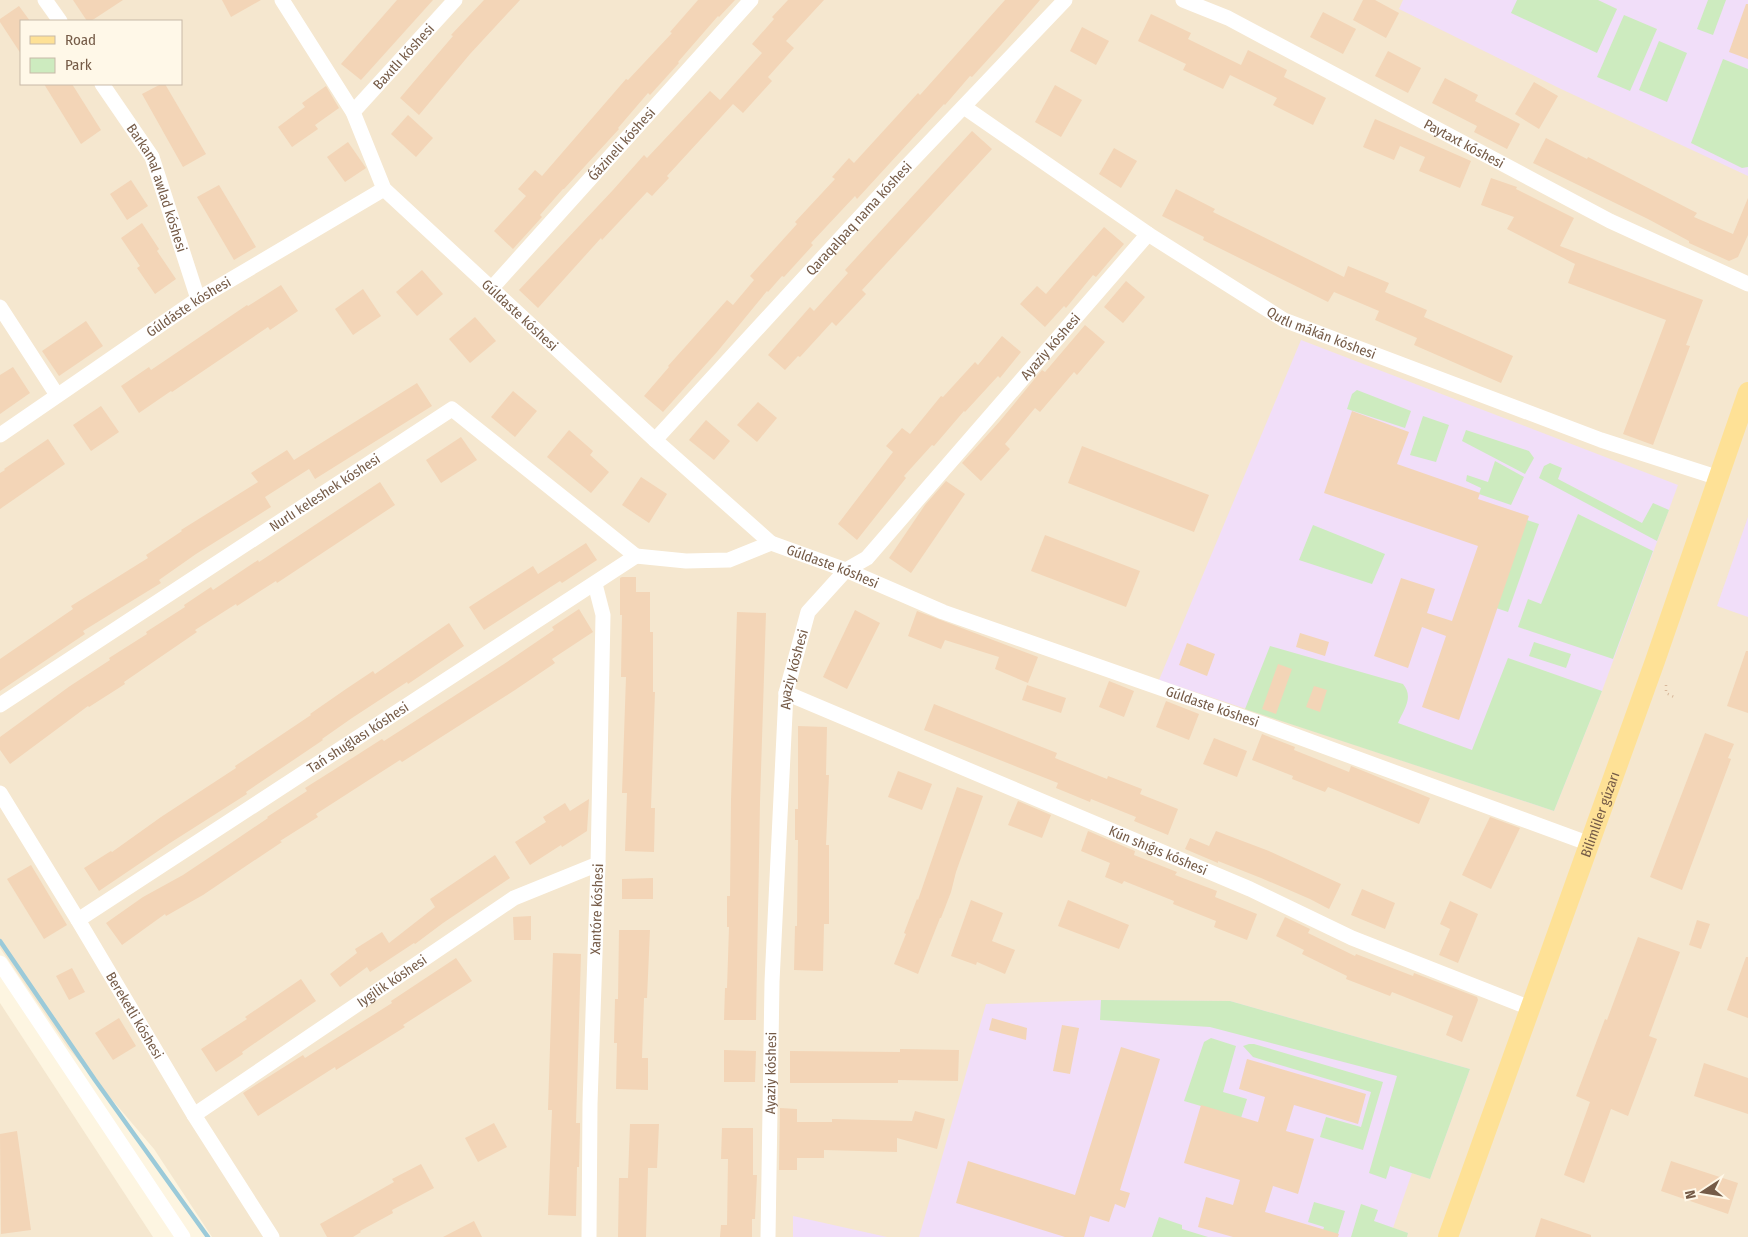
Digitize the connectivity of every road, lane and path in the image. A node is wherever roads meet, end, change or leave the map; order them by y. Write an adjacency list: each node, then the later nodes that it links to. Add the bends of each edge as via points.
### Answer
1 (45, 0): 7 (street)
2 (282, 0): 10 (street, Gúldaste kóshesi)
3 (455, 0): 10 (street, Baxıtlı kóshesi)
4 (751, 0): 14 (street, Ǵázineli kóshesi)
5 (1065, 0): 9 (street, Qaraqalpaq nama kóshesi)
6 (1183, 0): 13 (street, Paytaxt kóshesi, via 1228,18 1610,221)
7 (59, 20)
8 (103, 85): 15 (street, Barkamal awlad kóshesi, via 152,156)
9 (964, 107): 12 (street, Qutlı mákán kóshesi); 20 (street, Qaraqalpaq nama kóshesi)
10 (353, 112): 11 (street, Gúldaste kóshesi)
11 (384, 189): 14 (street, Gúldaste kóshesi); 15 (street, Gúldáste kóshesi)
12 (1148, 234): 21 (street, Qutlı mákán kóshesi, via 1284,320 1601,440); 24 (street, Ayaziy kóshesi, via 866,558)
13 (1748, 284)
14 (491, 289): 20 (street, Gúldaste kóshesi)
15 (198, 299): 18 (street, Gúldáste kóshesi)
16 (0, 307): 18 (street)
17 (1748, 392): 21 (main road, Bilimliler gúzarı)
18 (57, 395): 19 (street, Gúldáste kóshesi)
19 (0, 435)
20 (655, 440): 22 (street, Gúldaste kóshesi)
21 (1719, 478): 31 (main road, Bilimliler gúzarı)
22 (771, 543): 23 (street, via 729,560 686,561); 24 (street, Gúldaste kóshesi)
23 (636, 556): 25 (street, Tań shuǵlası kóshesi); 29 (street, Nurlı keleshek kóshesi, via 452,409)
24 (846, 570): 27 (street, Ayaziy kóshesi, via 808,612); 31 (street, Gúldaste kóshesi, via 943,612 1263,724)
25 (595, 584): 32 (street, Xantóre kóshesi, via 603,615); 33 (street, Tań shuǵlası kóshesi)
26 (1667, 682): 28 (path, via 1666,693)
27 (786, 693): 35 (street, Kún shıǵıs kóshesi, via 1241,885 1352,938); 40 (street, Ayaziy kóshesi, via 772,982)
28 (1676, 698)
29 (0, 705)
30 (0, 793): 33 (street, Bereketli kóshesi)
31 (1590, 844): 35 (main road, Bilimliler gúzarı)
32 (598, 864): 36 (street, Iygilik kóshesi, via 514,898); 39 (street, Xantóre kóshesi)
33 (78, 920): 36 (street, Bereketli kóshesi)
34 (0, 963): 37 (street)
35 (1530, 1008): 41 (main road, Bilimliler gúzarı)
36 (194, 1115): 38 (street, Bereketli kóshesi)
37 (183, 1237)
38 (272, 1237)
39 (589, 1237)
40 (768, 1237)
41 (1448, 1237)

